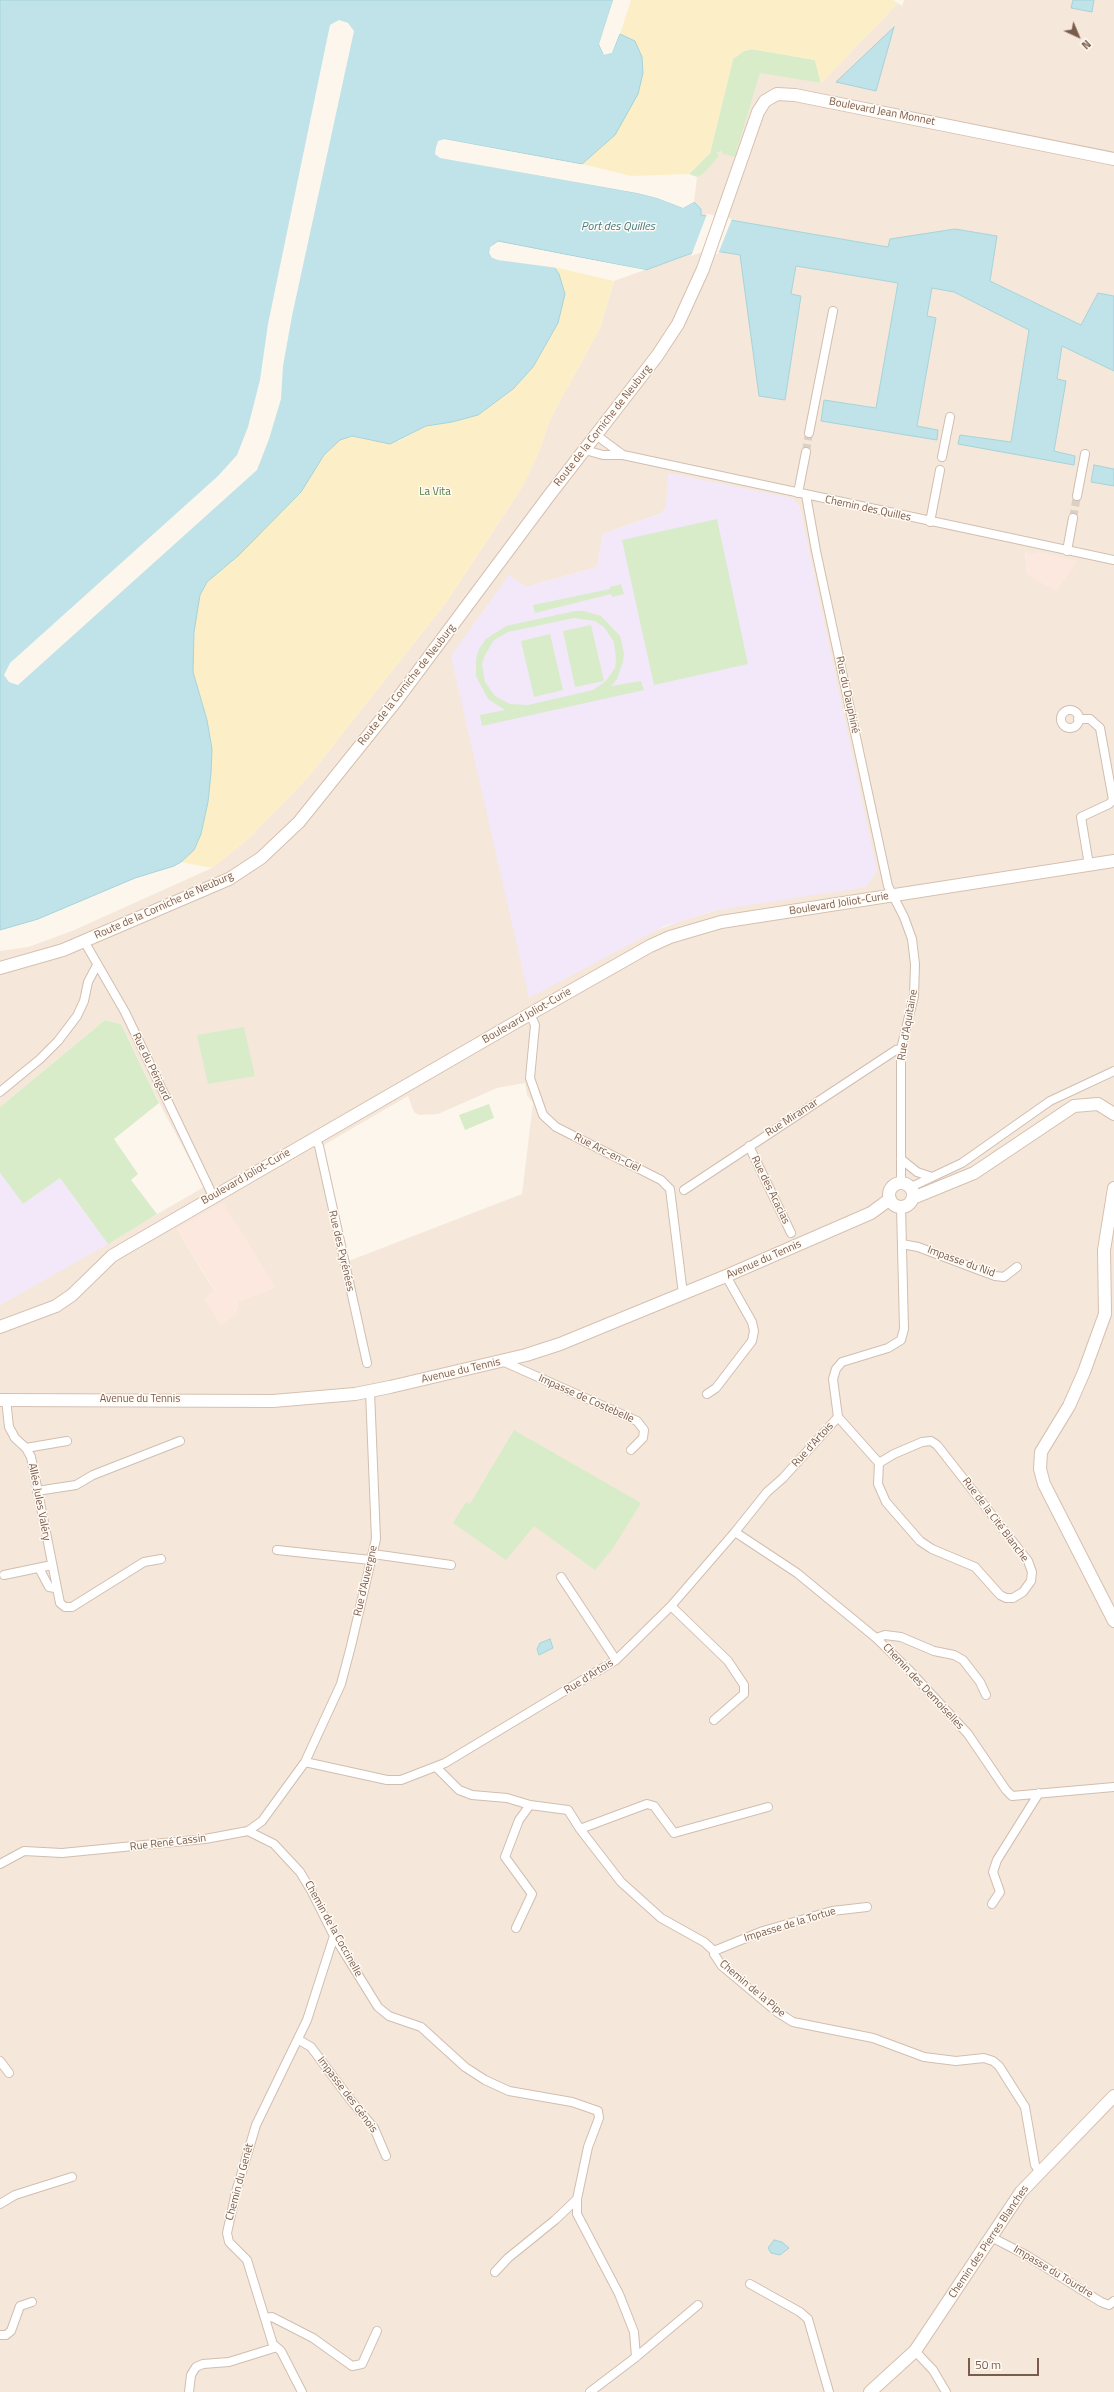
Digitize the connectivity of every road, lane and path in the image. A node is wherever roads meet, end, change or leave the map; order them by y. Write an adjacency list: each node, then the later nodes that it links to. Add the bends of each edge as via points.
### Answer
1 (1114, 159): 2 (street, Boulevard Jean Monnet, via 795,95 777,94 766,101 758,112)
2 (726, 210): 6 (street, Route de la Corniche de Neuburg, via 678,324 657,356)
3 (833, 311): 5 (street)
4 (950, 417): 11 (street)
5 (809, 433)
6 (596, 435): 7 (street, Route de la Corniche de Neuburg); 10 (street, Chemin des Quilles)
7 (585, 450): 10 (street, Chemin des Quilles, via 602,455); 24 (street, Route de la Corniche de Neuburg, via 396,701 326,790 279,843 229,879)
8 (806, 452): 13 (street)
9 (1085, 454): 15 (street)
10 (623, 455): 13 (street, Chemin des Quilles)
11 (942, 457)
12 (940, 470): 17 (street)
13 (798, 493): 14 (street, Chemin des Quilles)
14 (806, 495): 17 (street, Chemin des Quilles); 23 (street, Rue du Dauphiné)
15 (1077, 496)
16 (1074, 518): 18 (street)
17 (930, 522): 18 (street, Chemin des Quilles)
18 (1067, 551): 19 (street, Chemin des Quilles)
19 (1114, 560)
20 (1078, 719): 22 (street, via 1090,719 1100,728 1113,800 1081,817)
21 (1114, 861): 22 (street, Boulevard Joliot-Curie)
22 (1089, 865): 23 (street, Boulevard Joliot-Curie)
23 (892, 895): 27 (street, Boulevard Joliot-Curie, via 721,922 681,933 650,946); 28 (street, Rue d'Aquitaine, via 908,928 915,964 914,996)
24 (84, 941): 25 (street, Rue du Périgord); 26 (street, Route de la Corniche de Neuburg)
25 (97, 965): 30 (street, via 88,982 84,1001 77,1016 58,1041); 39 (street, Rue du Périgord, via 125,1012)
26 (0, 968)
27 (530, 1014): 32 (street, Boulevard Joliot-Curie); 46 (street, Rue Arc-en-Ciel, via 535,1025 530,1078 542,1115 556,1127 661,1180 670,1189)
28 (901, 1049): 33 (street, Rue Miramar); 34 (street, Rue d'Aquitaine)
29 (1114, 1071): 35 (street, via 1050,1101 962,1163)
30 (0, 1092)
31 (1114, 1114): 37 (street, via 1098,1104 1074,1106 974,1173)
32 (314, 1138): 39 (street, Boulevard Joliot-Curie); 49 (street, Rue des Pyrénées, via 318,1146)
33 (749, 1146): 38 (street, Rue Miramar); 42 (street, Rue des Acacias)
34 (900, 1159): 35 (street, via 917,1172); 37 (street, Rue d'Aquitaine)
35 (932, 1178): 37 (street)
36 (1114, 1188): 71 (street, via 1104,1250 1105,1314 1069,1406 1041,1452 1040,1469 1044,1484)
37 (908, 1189): 40 (street, via 894,1185 890,1190); 41 (street, via 908,1204)
38 (684, 1190)
39 (214, 1196): 47 (street, Boulevard Joliot-Curie, via 112,1256 80,1288 56,1306)
40 (890, 1200): 41 (street); 45 (street, Avenue du Tennis, via 871,1213)
41 (901, 1207): 43 (street)
42 (791, 1233)
43 (902, 1244): 44 (street, Impasse du Nid, via 918,1246 995,1276 1004,1277); 53 (street, via 904,1329 901,1340 888,1348 842,1362 836,1369 833,1379)
44 (1017, 1267)
45 (726, 1276): 46 (street, Avenue du Tennis); 51 (street, via 752,1322 754,1331 752,1340 716,1388)
46 (683, 1294): 48 (street, Avenue du Tennis, via 560,1344)
47 (0, 1327)
48 (502, 1361): 50 (street, Avenue du Tennis); 57 (street, Impasse de Costebelle, via 637,1421 644,1430 643,1438)
49 (367, 1363)
50 (370, 1391): 52 (street, Avenue du Tennis, via 272,1401); 62 (street, Rue d'Auvergne, via 376,1519)
51 (707, 1394)
52 (3, 1399): 56 (street, Allée Jules Valéry, via 15,1438)
53 (838, 1417): 58 (street); 60 (street, Rue d'Artois, via 767,1492)
54 (67, 1441): 56 (street)
55 (180, 1441): 59 (street, via 93,1475 76,1485)
56 (26, 1448): 59 (street, Allée Jules Valéry, via 31,1458)
57 (631, 1450)
58 (880, 1463): 58 (street, Rue de la Cité Blanche, via 878,1484 886,1502 920,1541 932,1550 975,1567 1000,1595 1006,1598 1013,1598 1023,1592 1032,1572 1028,1561 937,1445 922,1442)
59 (37, 1491): 64 (street, Allée Jules Valéry)
60 (735, 1532): 70 (street, Rue d'Artois); 72 (street, Chemin des Demoiselles, via 797,1573)
61 (278, 1550): 62 (street)
62 (372, 1557): 65 (street); 76 (street, Rue d'Auvergne, via 341,1684)
63 (161, 1559): 69 (street, Allée Jules Valéry, via 144,1562 72,1607 65,1607 60,1603)
64 (52, 1565): 66 (street); 69 (street, Allée Jules Valéry)
65 (451, 1565)
66 (39, 1568): 67 (street); 69 (street, Allée Jules Valéry, via 49,1586)
67 (4, 1575)
68 (561, 1577): 73 (street)
69 (55, 1588)
70 (671, 1606): 73 (street, Rue d'Artois); 75 (street, via 728,1661 744,1685 744,1694)
71 (1114, 1621)
72 (876, 1638): 74 (street, via 885,1635 901,1637 934,1651 954,1655 963,1660 980,1682); 79 (street, Chemin des Demoiselles, via 908,1668 968,1734 1012,1796)
73 (616, 1660): 77 (street, Rue d'Artois)
74 (986, 1695)
75 (714, 1720)
76 (305, 1762): 77 (street, Rue d'Artois, via 387,1780 401,1780); 83 (street, Rue René Cassin, via 262,1821)
77 (436, 1767): 80 (street, Chemin de la Pipe, via 459,1790 472,1795 507,1798)
78 (1114, 1787): 79 (street, Chemin des Demoiselles)
79 (1039, 1793): 85 (street, via 997,1860 993,1872 1000,1892)
80 (530, 1805): 82 (street, Chemin de la Pipe, via 568,1810); 87 (street, via 519,1820 505,1857 532,1894)
81 (768, 1807): 82 (street, via 674,1833 654,1806 647,1804)
82 (580, 1829): 89 (street, Chemin de la Pipe, via 621,1882 661,1918 704,1942)
83 (248, 1831): 84 (street, Rue René Cassin, via 127,1848 62,1853 24,1851); 88 (street, Chemin de la Coccinelle, via 274,1844 300,1872)
84 (0, 1864)
85 (992, 1904)
86 (867, 1907): 89 (street, Impasse de la Tortue, via 832,1911 763,1931)
87 (516, 1928)
88 (334, 1936): 90 (street, Chemin du Genêt); 97 (street, Chemin de la Coccinelle, via 378,2007 389,2016 421,2027 476,2075 509,2091 572,2102 598,2111 600,2118 588,2147)
89 (714, 1951): 95 (street, Chemin de la Pipe, via 722,1966 777,2012 793,2022 873,2038 924,2057 956,2061 984,2058 992,2061 999,2066 1025,2106 1035,2165)
90 (299, 2040): 94 (street, Impasse des Génois, via 311,2047 374,2128); 105 (street, Chemin du Genêt, via 256,2125 236,2192 227,2234 229,2242 247,2260)
91 (0, 2062): 92 (street)
92 (9, 2073)
93 (1114, 2096): 95 (street, Chemin des Pierres Blanches)
94 (386, 2156)
95 (1040, 2172): 99 (street, Chemin des Pierres Blanches, via 1021,2192)
96 (72, 2177): 98 (street, via 15,2195)
97 (577, 2198): 100 (street, via 556,2220 508,2258); 110 (street, via 577,2214 618,2294 634,2332)
98 (0, 2204)
99 (991, 2237): 102 (street, Impasse du Tourdre, via 1026,2255 1101,2302 1109,2305); 109 (street, Chemin des Pierres Blanches)
100 (496, 2272)
101 (750, 2284): 114 (street, via 808,2319)
102 (1114, 2301)
103 (32, 2302): 107 (street, via 20,2306 11,2331 6,2335)
104 (698, 2305): 110 (street)
105 (266, 2318): 106 (street, via 272,2317 313,2338 352,2366 362,2364); 108 (street, Chemin du Genêt)
106 (377, 2331)
107 (0, 2335)
108 (274, 2345): 111 (street, via 272,2350 266,2352 229,2362 196,2367 191,2375); 112 (street, via 281,2351)
109 (915, 2351): 115 (street, Chemin des Pierres Blanches); 116 (street, via 933,2370)
110 (636, 2357): 113 (street)
111 (190, 2392)
112 (302, 2392)
113 (590, 2392)
114 (829, 2392)
115 (870, 2392)
116 (946, 2392)

